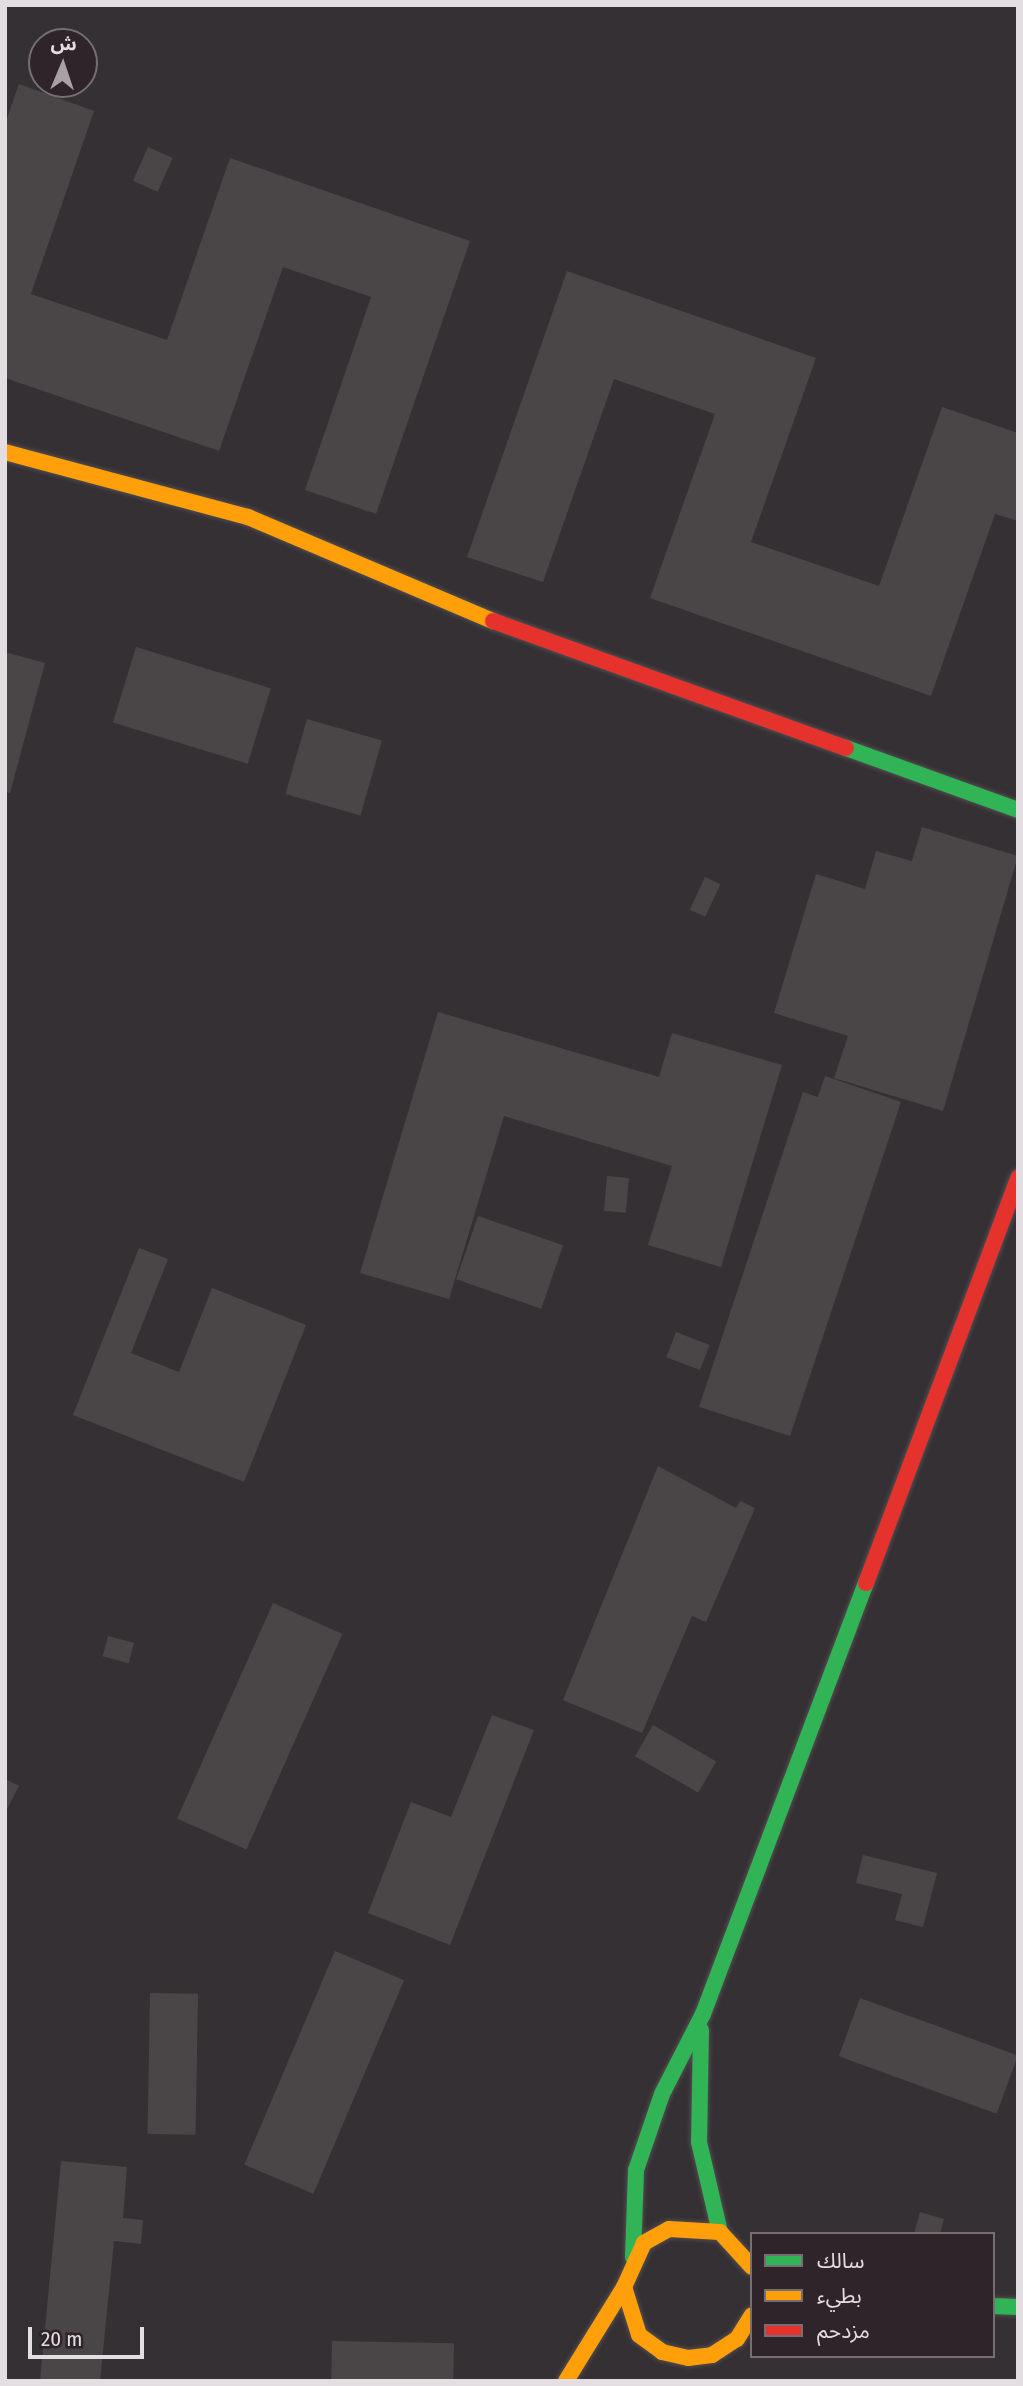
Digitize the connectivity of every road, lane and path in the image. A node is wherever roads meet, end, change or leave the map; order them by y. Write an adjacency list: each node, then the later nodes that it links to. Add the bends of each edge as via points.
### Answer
1 (5, 452): 2 (main road, via 248,517 496,622)
2 (1018, 810)
3 (1018, 1178): 4 (main road)
4 (703, 2014): 5 (main road, via 699,2142); 7 (main road, via 662,2094 636,2170)
5 (720, 2232): 6 (main road); 7 (main road, via 669,2229)
6 (747, 2251)
7 (633, 2257): 8 (main road)
8 (624, 2287): 12 (main road, via 639,2335 662,2352); 14 (main road)
9 (995, 2306): 10 (main road)
10 (1018, 2307)
11 (745, 2338): 12 (main road, via 712,2355)
12 (688, 2358): 13 (main road)
13 (683, 2374)
14 (566, 2381)

